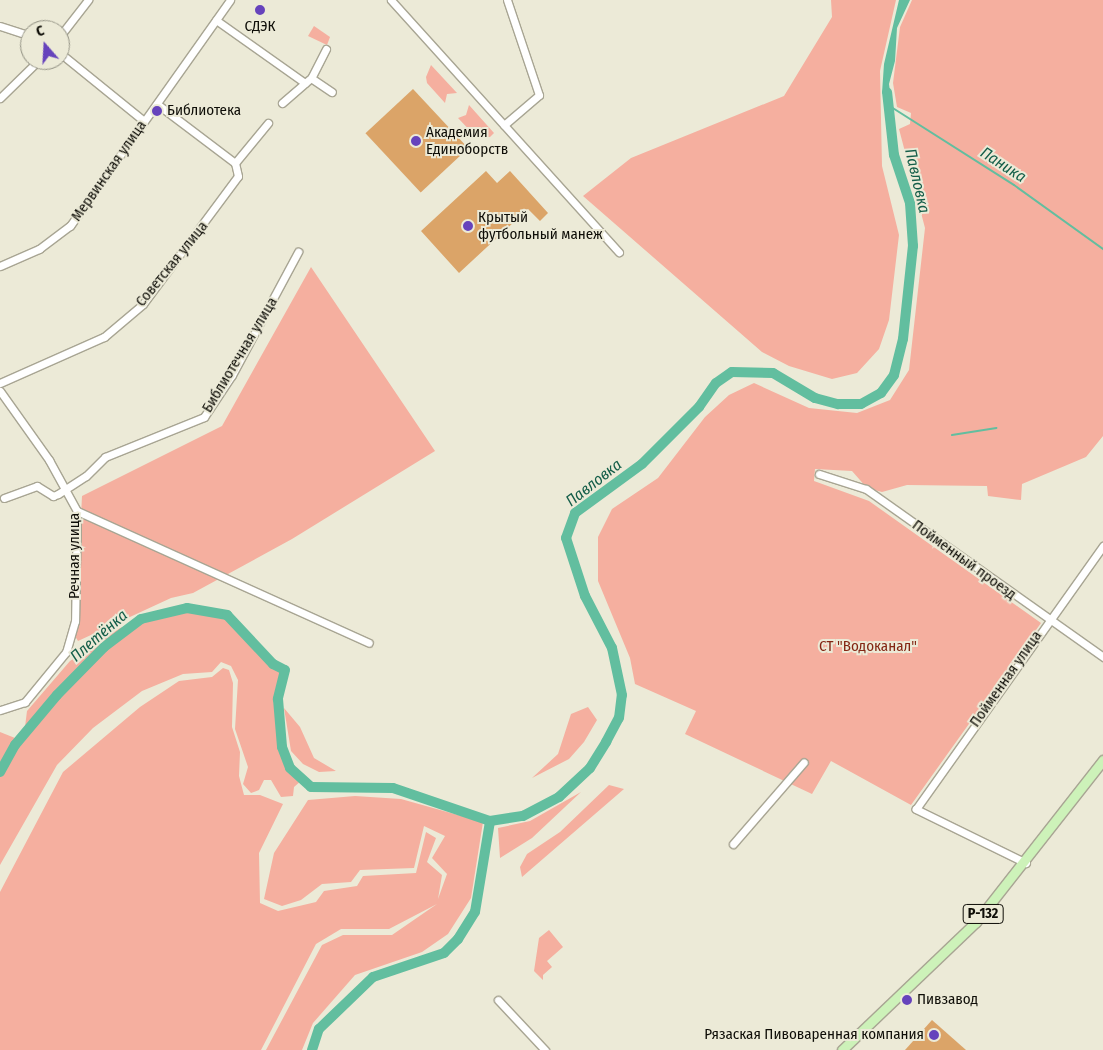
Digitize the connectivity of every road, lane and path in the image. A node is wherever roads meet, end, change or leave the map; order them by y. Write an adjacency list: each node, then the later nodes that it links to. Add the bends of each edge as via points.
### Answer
1 (88, 0): 6 (street)
2 (230, 0): 5 (street, Мервинская улица)
3 (391, 0): 19 (street)
4 (507, 0): 19 (street, via 539,96)
5 (216, 20): 12 (street); 16 (street, Мервинская улица)
6 (70, 23)
7 (0, 26): 8 (street)
8 (20, 33)
9 (326, 49): 12 (street)
10 (70, 61): 17 (street)
11 (28, 70): 14 (street)
12 (308, 80): 13 (street); 15 (street)
13 (332, 92)
14 (0, 98)
15 (282, 103)
16 (157, 104): 17 (street, Мервинская улица); 20 (street)
17 (144, 122): 23 (street, Мервинская улица, via 70,226 39,249)
18 (268, 123): 20 (street, Советская улица)
19 (504, 126): 22 (street)
20 (236, 163): 24 (street, Советская улица, via 238,176 230,191 143,304 104,337)
21 (298, 252): 27 (street, Библиотечная улица, via 232,375 204,417 105,457)
22 (619, 252)
23 (0, 266)
24 (0, 383)
25 (0, 391): 27 (street, Речная улица)
26 (819, 474): 31 (street, Пойменный проезд, via 866,489)
27 (66, 490): 28 (street, via 53,496 37,486); 29 (street, Речная улица)
28 (4, 498)
29 (77, 511): 32 (street); 34 (street, Речная улица, via 75,621 66,652 25,702)
30 (1103, 546): 31 (street, Пойменная улица)
31 (1048, 621): 33 (street, Пойменный проезд); 38 (street, Пойменная улица, via 918,804 919,813)
32 (369, 644)
33 (1103, 657)
34 (0, 710)
35 (1103, 760): 38 (main road, Р-132)
36 (804, 762): 37 (street)
37 (733, 844)
38 (1026, 863): 41 (main road, Р-132, via 963,935)
39 (498, 1000): 40 (street)
40 (545, 1050)
41 (842, 1050)

